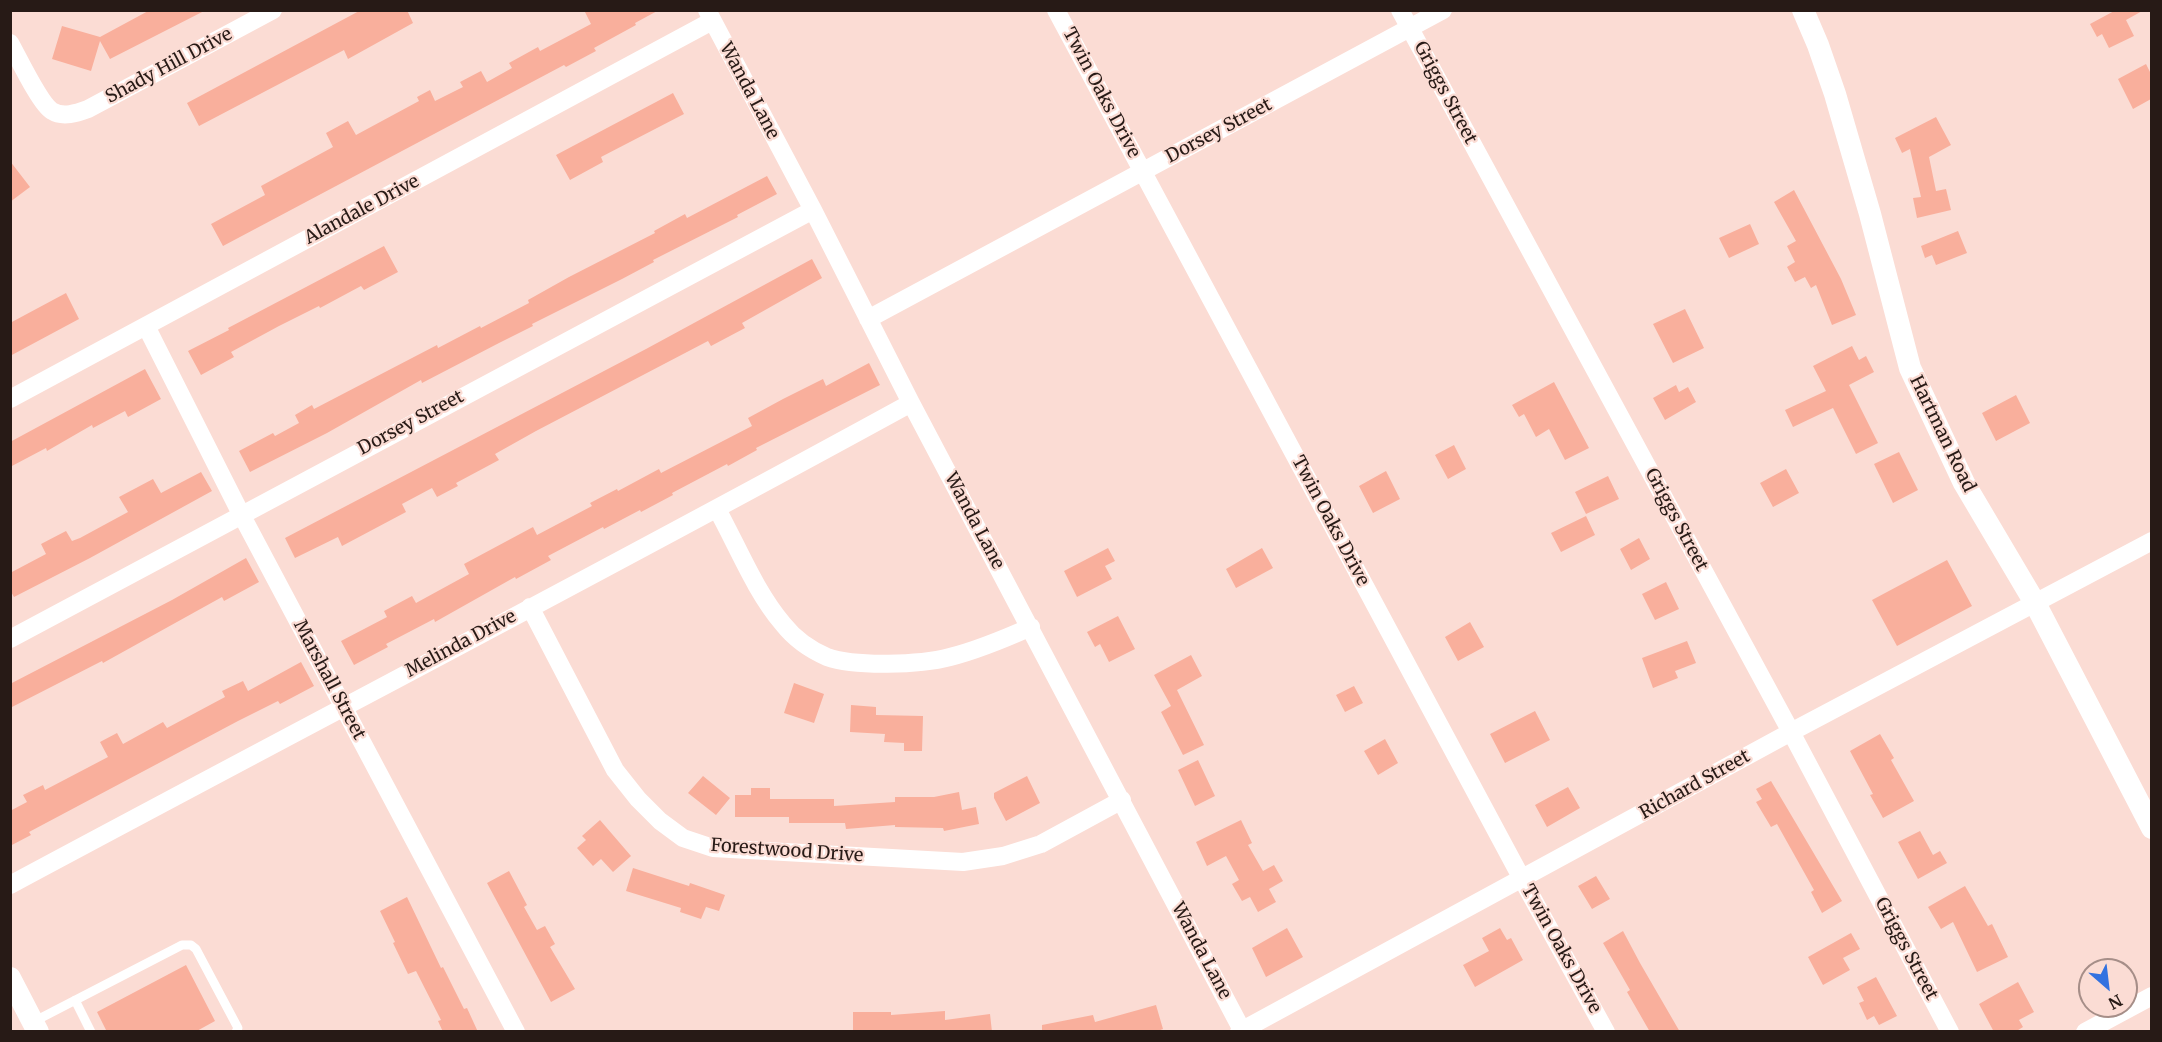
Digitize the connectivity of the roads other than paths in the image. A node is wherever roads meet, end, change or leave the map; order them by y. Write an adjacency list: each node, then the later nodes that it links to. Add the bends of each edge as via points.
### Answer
1 (273, 10): 8 (street, Shady Hill Drive, via 75,114 51,111)
2 (1056, 10): 9 (street, Twin Oaks Drive)
3 (1400, 10): 7 (street, Griggs Street)
4 (1443, 10): 7 (street, Dorsey Street)
5 (1803, 10): 18 (street, Hartman Road, via 1838,105 1910,368 1964,483)
6 (710, 16): 10 (street, Wanda Lane); 12 (street, Alandale Drive)
7 (1410, 29): 9 (street, Dorsey Street); 23 (street, Griggs Street)
8 (10, 43)
9 (1143, 171): 11 (street, Dorsey Street); 26 (street, Twin Oaks Drive)
10 (813, 210): 11 (street, Wanda Lane); 16 (street, Dorsey Street)
11 (868, 319): 14 (street, Wanda Lane)
12 (146, 326): 13 (street, Alandale Drive); 16 (street, Marshall Street)
13 (10, 399)
14 (911, 403): 15 (street, Melinda Drive); 20 (street, Wanda Lane)
15 (717, 509): 19 (street, Melinda Drive); 20 (street, via 763,596 783,625 827,657 854,662 909,663 947,658)
16 (241, 514): 21 (street, Dorsey Street); 22 (street, Marshall Street)
17 (2151, 541): 18 (street, Richard Street)
18 (2035, 603): 23 (street, Richard Street); 25 (street, Hartman Road)
19 (530, 607): 22 (street, Melinda Drive); 24 (street, Forestwood Drive, via 615,770 660,821 683,838 703,845 963,862 1003,856 1041,844)
20 (1031, 627): 24 (street, Wanda Lane)
21 (10, 639)
22 (343, 706): 27 (street, Melinda Drive); 35 (street, Marshall Street)
23 (1791, 732): 26 (street, Richard Street); 37 (street, Griggs Street)
24 (1122, 800): 32 (street, Wanda Lane)
25 (2151, 828)
26 (1522, 879): 32 (street, Richard Street); 36 (street, Twin Oaks Drive)
27 (10, 885)
28 (10, 978): 31 (street)
29 (2151, 996): 38 (street)
30 (75, 1000): 31 (lane); 33 (lane); 34 (lane, via 182,945 191,945 238,1028)
31 (35, 1027)
32 (1241, 1031)
33 (91, 1032)
34 (236, 1032)
35 (516, 1032)
36 (1606, 1032)
37 (1950, 1032)
38 (2085, 1032)

